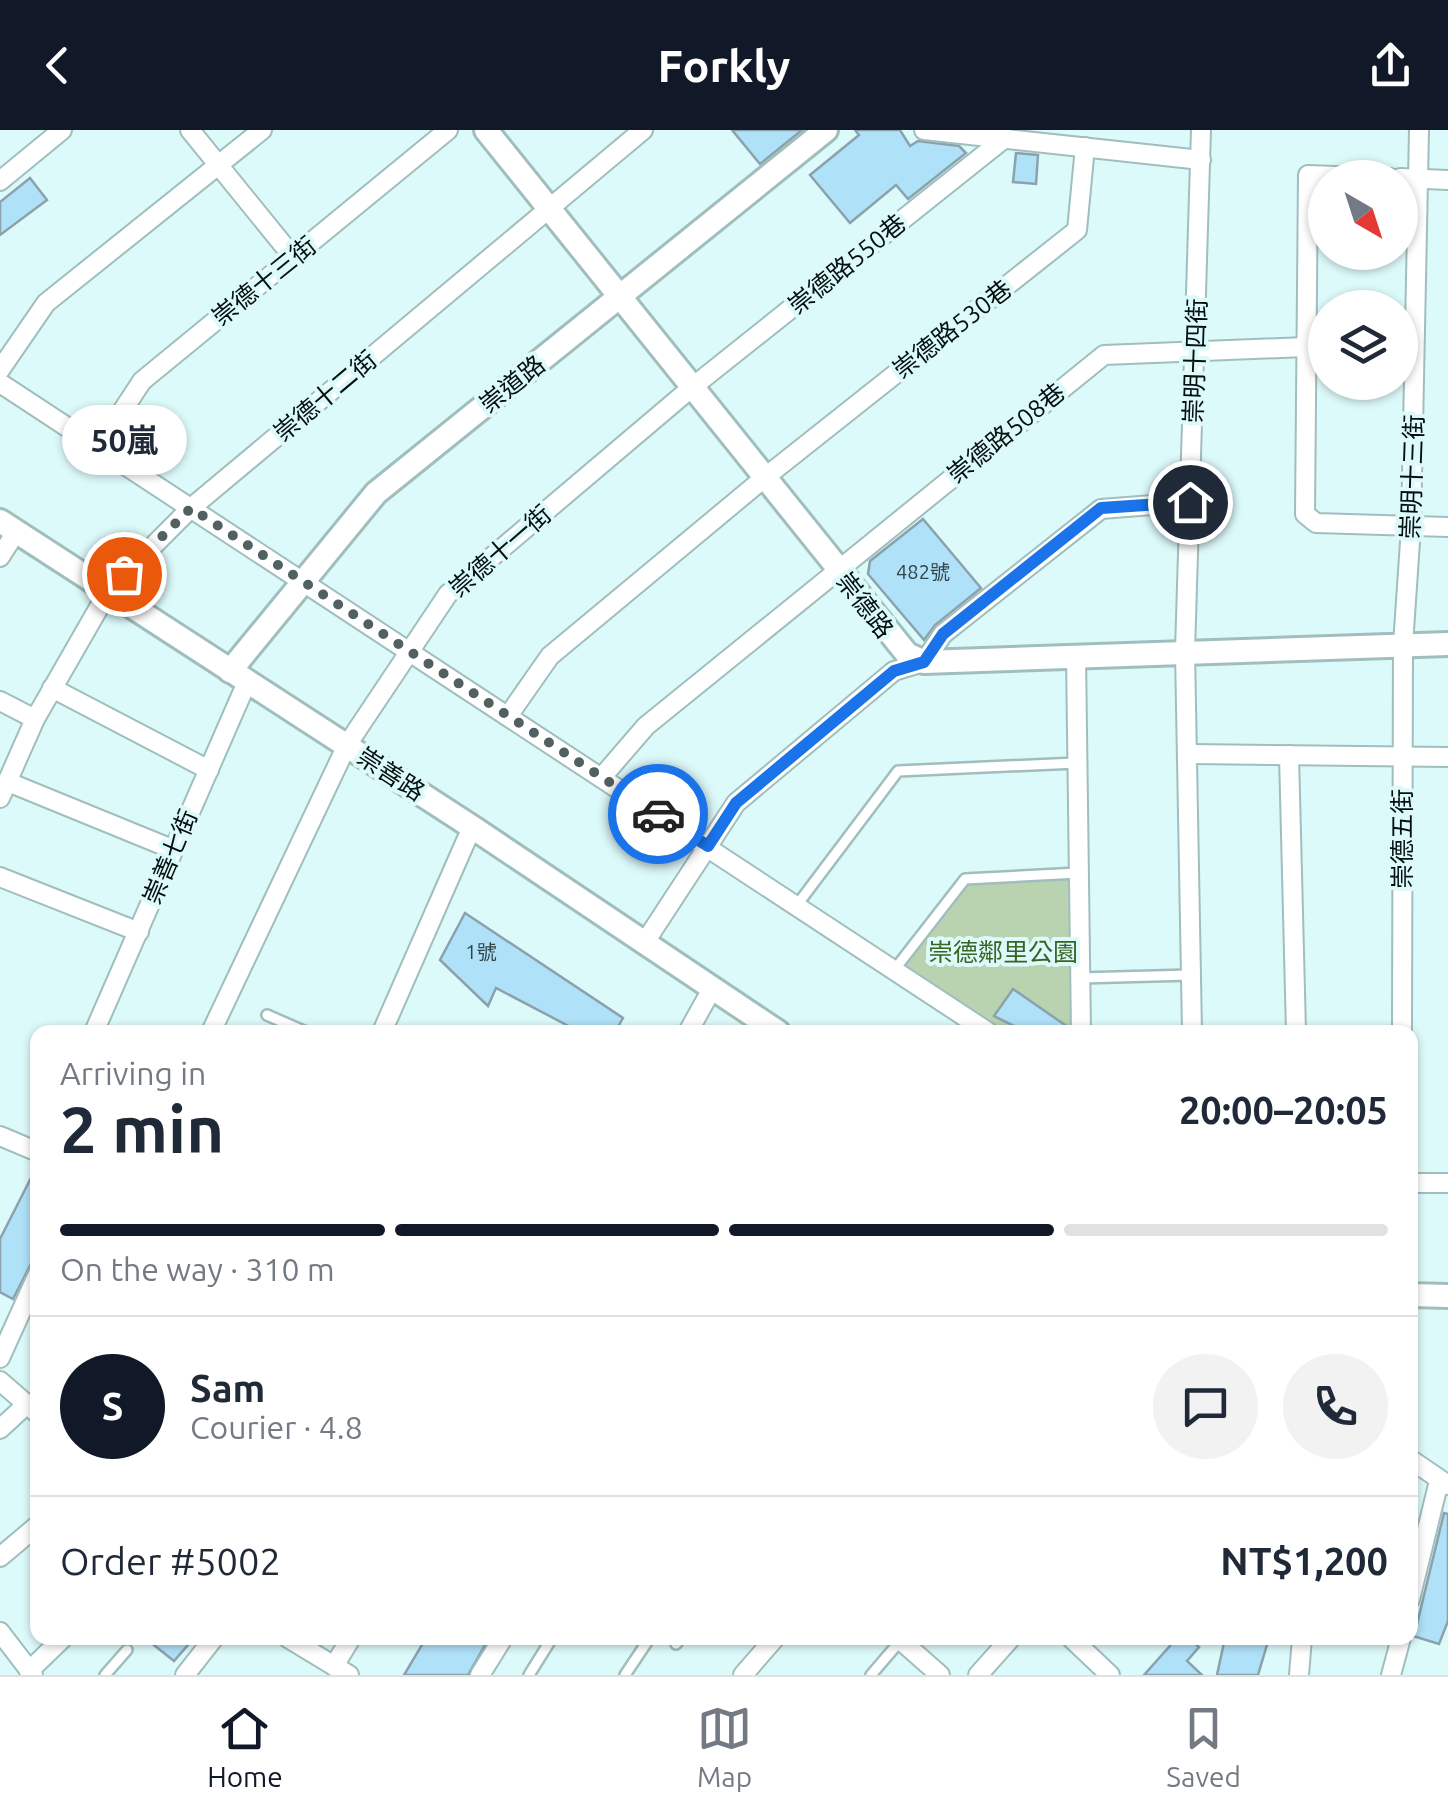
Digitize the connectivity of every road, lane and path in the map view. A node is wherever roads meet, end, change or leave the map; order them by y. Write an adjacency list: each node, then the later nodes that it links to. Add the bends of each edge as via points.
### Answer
1 (62, 130): 19 (street)
2 (190, 130): 15 (street)
3 (262, 130): 15 (street)
4 (448, 130): 21 (street, 崇德十三街)
5 (486, 130): 20 (street, 崇德路)
6 (644, 130): 20 (street, 崇德十二街)
7 (826, 130): 23 (street, 崇道路)
8 (924, 130): 11 (street)
9 (1200, 130): 13 (street, 崇明十四街)
10 (1419, 130): 14 (street, 崇明十三街)
11 (1005, 138): 12 (street); 28 (street, 崇德路550巷)
12 (1085, 147): 13 (street); 30 (street, 崇德路530巷, via 1077,230)
13 (1201, 160): 25 (street, 崇明十四街)
14 (1413, 160)
15 (218, 165): 21 (street); 26 (street, via 46,303)
16 (1308, 174): 24 (street)
17 (1418, 178): 18 (street)
18 (1448, 180)
19 (0, 181)
20 (548, 209): 23 (street, 崇德路); 32 (street, 崇德十二街)
21 (293, 257): 29 (street, 崇德十三街, via 142,381)
22 (1410, 270): 34 (street, 崇明十三街)
23 (618, 299): 28 (street, 崇德路); 38 (street, 崇道路, via 376,493)
24 (1306, 347): 25 (street, 崇德路508巷); 34 (street, via 1305,514 1316,523)
25 (1196, 354): 31 (street, 崇明十四街); 37 (street, 崇德路508巷, via 1104,354)
26 (0, 370)
27 (0, 383): 29 (street)
28 (690, 389): 30 (street, 崇德路); 43 (street, 崇德十一街, via 448,594)
29 (98, 448): 32 (street)
30 (762, 479): 37 (street, 崇德路); 49 (street, 崇德路530巷, via 550,656)
31 (1190, 502): 42 (street, 崇明十四街); 45 (street, via 1101,508 943,634)
32 (191, 508): 38 (street); 39 (street, 崇德十二街)
33 (8, 527): 36 (street); 39 (street, 崇善路)
34 (1411, 527): 35 (street); 41 (street, 崇明十三街)
35 (1448, 527)
36 (0, 557)
37 (835, 568): 45 (street, 崇德路, via 897,646); 58 (street, 崇德路508巷, via 646,726)
38 (301, 581): 43 (street); 46 (street, 崇道路)
39 (108, 590): 46 (street, 崇善路); 47 (street, 崇德十二街)
40 (1448, 644): 41 (street)
41 (1403, 645): 42 (street); 54 (street, 崇德五街)
42 (1186, 651): 44 (street); 52 (street, 崇明十四街)
43 (409, 652): 49 (street); 51 (street, 崇德十一街)
44 (1076, 656): 45 (street); 56 (street)
45 (924, 662): 61 (street, via 894,671 736,803)
46 (238, 677): 51 (street, 崇善路); 57 (street, 崇善七街)
47 (52, 688): 50 (street, 崇德十二街); 57 (street)
48 (0, 701): 50 (street)
49 (508, 716): 58 (street)
50 (36, 718): 59 (street, 崇德十二街)
51 (347, 745): 60 (street, 崇善路); 74 (street, 崇德十一街)
52 (1190, 754): 53 (street); 69 (street, 崇明十四街)
53 (1289, 755): 54 (street); 82 (street)
54 (1402, 757): 55 (street); 83 (street, 崇德五街)
55 (1448, 757)
56 (1076, 763): 63 (street); 65 (lane, via 898,771)
57 (209, 770): 62 (street, 崇善七街)
58 (602, 777): 61 (street)
59 (4, 790): 62 (street)
60 (472, 827): 67 (street, 崇善路); 76 (street)
61 (708, 846): 65 (street); 67 (street)
62 (172, 848): 66 (street, 崇善七街)
63 (1078, 873): 68 (lane, via 965,879); 70 (street)
64 (0, 877): 66 (street)
65 (797, 905): 68 (street)
66 (139, 932): 73 (street, 崇善七街)
67 (644, 942): 71 (street, 崇善路)
68 (894, 970): 79 (street)
69 (1190, 975): 70 (lane); 81 (street, 崇明十四街)
70 (1080, 978): 80 (street)
71 (713, 987): 77 (street); 78 (street, 崇善路)
72 (267, 1015): 75 (lane)
73 (97, 1025)
74 (214, 1025)
75 (290, 1025)
76 (385, 1025)
77 (692, 1025)
78 (768, 1025)
79 (977, 1025)
80 (1081, 1025)
81 (1192, 1025)
82 (1296, 1025)
83 (1402, 1025)
84 (0, 1136): 85 (street)
85 (30, 1149)
86 (1418, 1183): 87 (street)
87 (1448, 1183)
88 (30, 1292): 91 (street)
89 (1418, 1295): 90 (street)
90 (1448, 1296)
91 (0, 1358)
92 (0, 1382): 93 (street)
93 (30, 1408)
94 (30, 1411): 95 (street)
95 (0, 1430)
96 (1418, 1465): 97 (street)
97 (1444, 1483): 100 (street)
98 (30, 1532): 99 (street)
99 (0, 1557)
100 (1418, 1572)
101 (0, 1632): 118 (street)
102 (56, 1645): 118 (street)
103 (209, 1645): 120 (street)
104 (299, 1645): 117 (street)
105 (349, 1645): 117 (street)
106 (499, 1645): 121 (street)
107 (548, 1645): 122 (lane)
108 (646, 1645): 123 (lane)
109 (769, 1645): 124 (street)
110 (895, 1645): 125 (lane)
111 (907, 1645): 126 (street)
112 (1005, 1645): 127 (street)
113 (1078, 1645): 128 (street)
114 (1301, 1645): 129 (street)
115 (1398, 1645): 130 (street)
116 (127, 1650): 119 (lane)
117 (341, 1671)
118 (31, 1673)
119 (105, 1675)
120 (185, 1675)
121 (480, 1675)
122 (529, 1675)
123 (625, 1675)
124 (743, 1675)
125 (871, 1675)
126 (940, 1675)
127 (978, 1675)
128 (1110, 1675)
129 (1299, 1675)
130 (1391, 1675)

